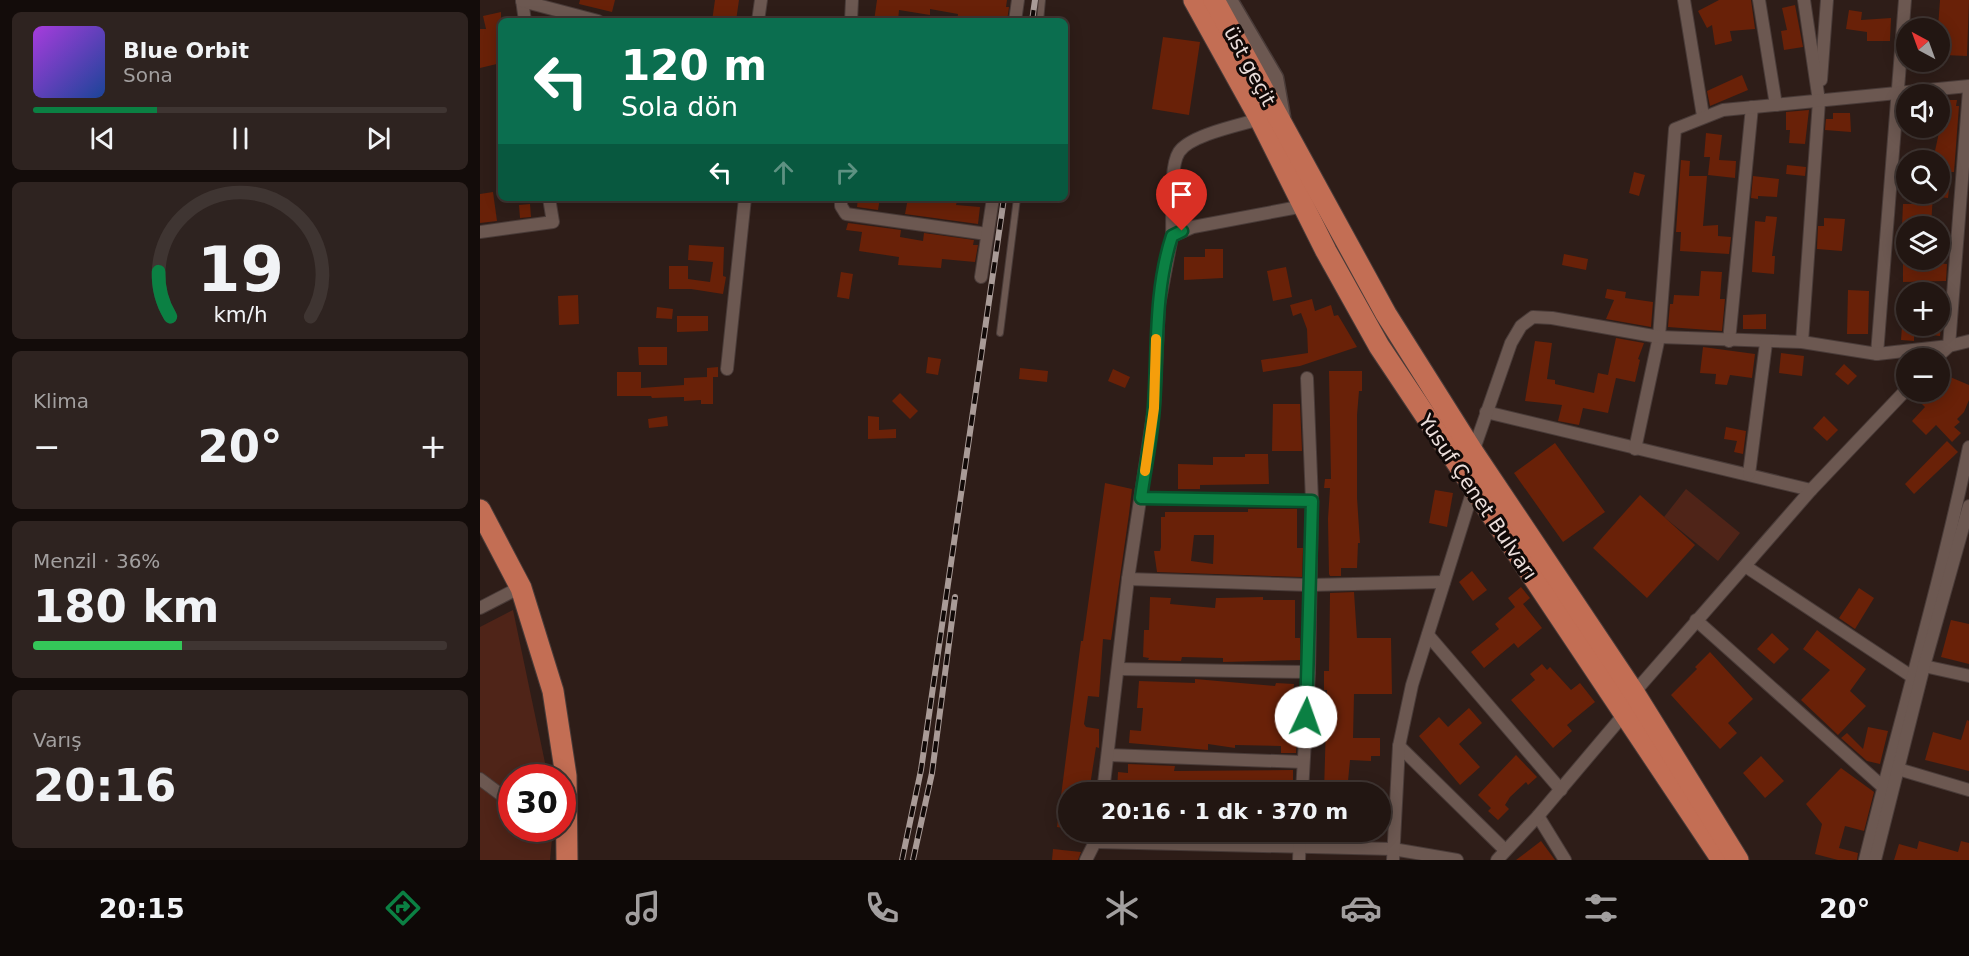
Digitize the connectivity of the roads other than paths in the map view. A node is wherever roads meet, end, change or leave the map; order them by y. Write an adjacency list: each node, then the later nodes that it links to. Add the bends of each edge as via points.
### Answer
1 (761, 0): 17 (street)
2 (852, 0): 18 (street)
3 (1018, 0): 19 (street)
4 (1042, 0): 20 (lane)
5 (1185, 0): 29 (street, via 1240,96)
6 (1194, 0): 29 (highway, Yusuf Çenet Bulvarı)
7 (1215, 0): 31 (highway, üst geçit)
8 (1229, 0): 31 (street, via 1275,78)
9 (1684, 0): 28 (street)
10 (1759, 0): 26 (street)
11 (1804, 0): 25 (street)
12 (1827, 0): 25 (street)
13 (1905, 0): 21 (street)
14 (522, 1): 15 (street); 16 (street)
15 (525, 18)
16 (587, 18)
17 (758, 18)
18 (851, 18)
19 (1016, 18)
20 (1040, 18)
21 (1899, 84)
22 (1969, 88): 23 (street); 48 (street)
23 (1950, 89)
24 (1896, 93): 25 (street)
25 (1819, 101): 26 (street); 47 (street)
26 (1776, 105): 27 (street)
27 (1752, 107): 28 (street); 44 (street)
28 (1703, 116): 43 (street, via 1675,129)
29 (1260, 118): 37 (highway, Yusuf Çenet Bulvarı); 40 (street, via 1189,142 1179,150 1174,170)
30 (1896, 118): 49 (street)
31 (1285, 132): 56 (highway, Yusuf Çenet Bulvarı, via 1386,314)
32 (550, 201): 38 (street, via 553,222)
33 (745, 201): 50 (street)
34 (841, 201): 39 (street, via 846,214)
35 (992, 201): 39 (street)
36 (1017, 201): 42 (lane)
37 (1304, 206): 40 (street, via 1193,227); 58 (highway, Yusuf Çenet Bulvarı, via 1379,346)
38 (480, 232)
39 (987, 234): 41 (street)
40 (1172, 236): 60 (street, via 1159,305 1154,408)
41 (981, 277)
42 (1000, 333)
43 (1659, 337): 44 (street); 53 (street, via 1533,317 1521,326 1510,343); 55 (street)
44 (1729, 341): 46 (street)
45 (1969, 341): 48 (street)
46 (1766, 342): 47 (street); 57 (street)
47 (1802, 342): 49 (street)
48 (1949, 346): 49 (street)
49 (1877, 354)
50 (727, 369)
51 (1307, 378): 61 (street)
52 (1896, 401): 59 (street)
53 (1486, 412): 55 (street); 56 (street)
54 (1969, 447): 77 (street)
55 (1635, 449): 57 (street)
56 (1473, 452): 79 (highway, Yusuf Çenet Bulvarı)
57 (1749, 474): 59 (street)
58 (1473, 490): 68 (street); 80 (highway, Yusuf Çenet Bulvarı)
59 (1811, 490): 66 (street)
60 (1141, 498): 61 (street); 67 (street)
61 (1312, 501): 69 (street)
62 (1969, 506): 65 (street)
63 (480, 510): 101 (highway, via 521,588 553,691 566,776)
64 (480, 520): 70 (highway)
65 (1967, 529): 74 (street)
66 (1745, 566): 72 (street); 77 (street)
67 (1128, 579): 69 (street); 75 (street)
68 (1444, 582): 69 (street); 73 (street)
69 (1309, 585): 76 (street)
70 (517, 589): 71 (street); 84 (highway, via 549,700)
71 (480, 608)
72 (1696, 620): 79 (street); 89 (street)
73 (1428, 635): 81 (street); 90 (street)
74 (1924, 666): 78 (street); 85 (street)
75 (1119, 669): 76 (street); 82 (street)
76 (1309, 672): 83 (street)
77 (1911, 676): 89 (street)
78 (1969, 676)
79 (1633, 690): 80 (street); 106 (highway, Yusuf Çenet Bulvarı)
80 (1624, 716): 90 (street); 105 (highway, Yusuf Çenet Bulvarı)
81 (1399, 746): 98 (street); 99 (street)
82 (1108, 754): 83 (street); 87 (street)
83 (1303, 762): 88 (street)
84 (560, 764)
85 (1898, 770): 91 (street); 108 (street)
86 (480, 779): 92 (street)
87 (1104, 782)
88 (1302, 782)
89 (1882, 787): 107 (street)
90 (1561, 790): 93 (street)
91 (1969, 790)
92 (498, 792)
93 (1538, 816): 99 (street); 104 (street)
94 (562, 842): 100 (highway)
95 (1094, 842): 102 (street)
96 (1156, 842): 97 (street)
97 (1299, 854): 98 (street)
98 (1393, 854): 103 (street)
99 (1501, 855)
100 (562, 860)
101 (567, 860)
102 (1086, 860)
103 (1456, 860)
104 (1564, 860)
105 (1722, 860)
106 (1738, 860)
107 (1865, 860)
108 (1875, 860)

